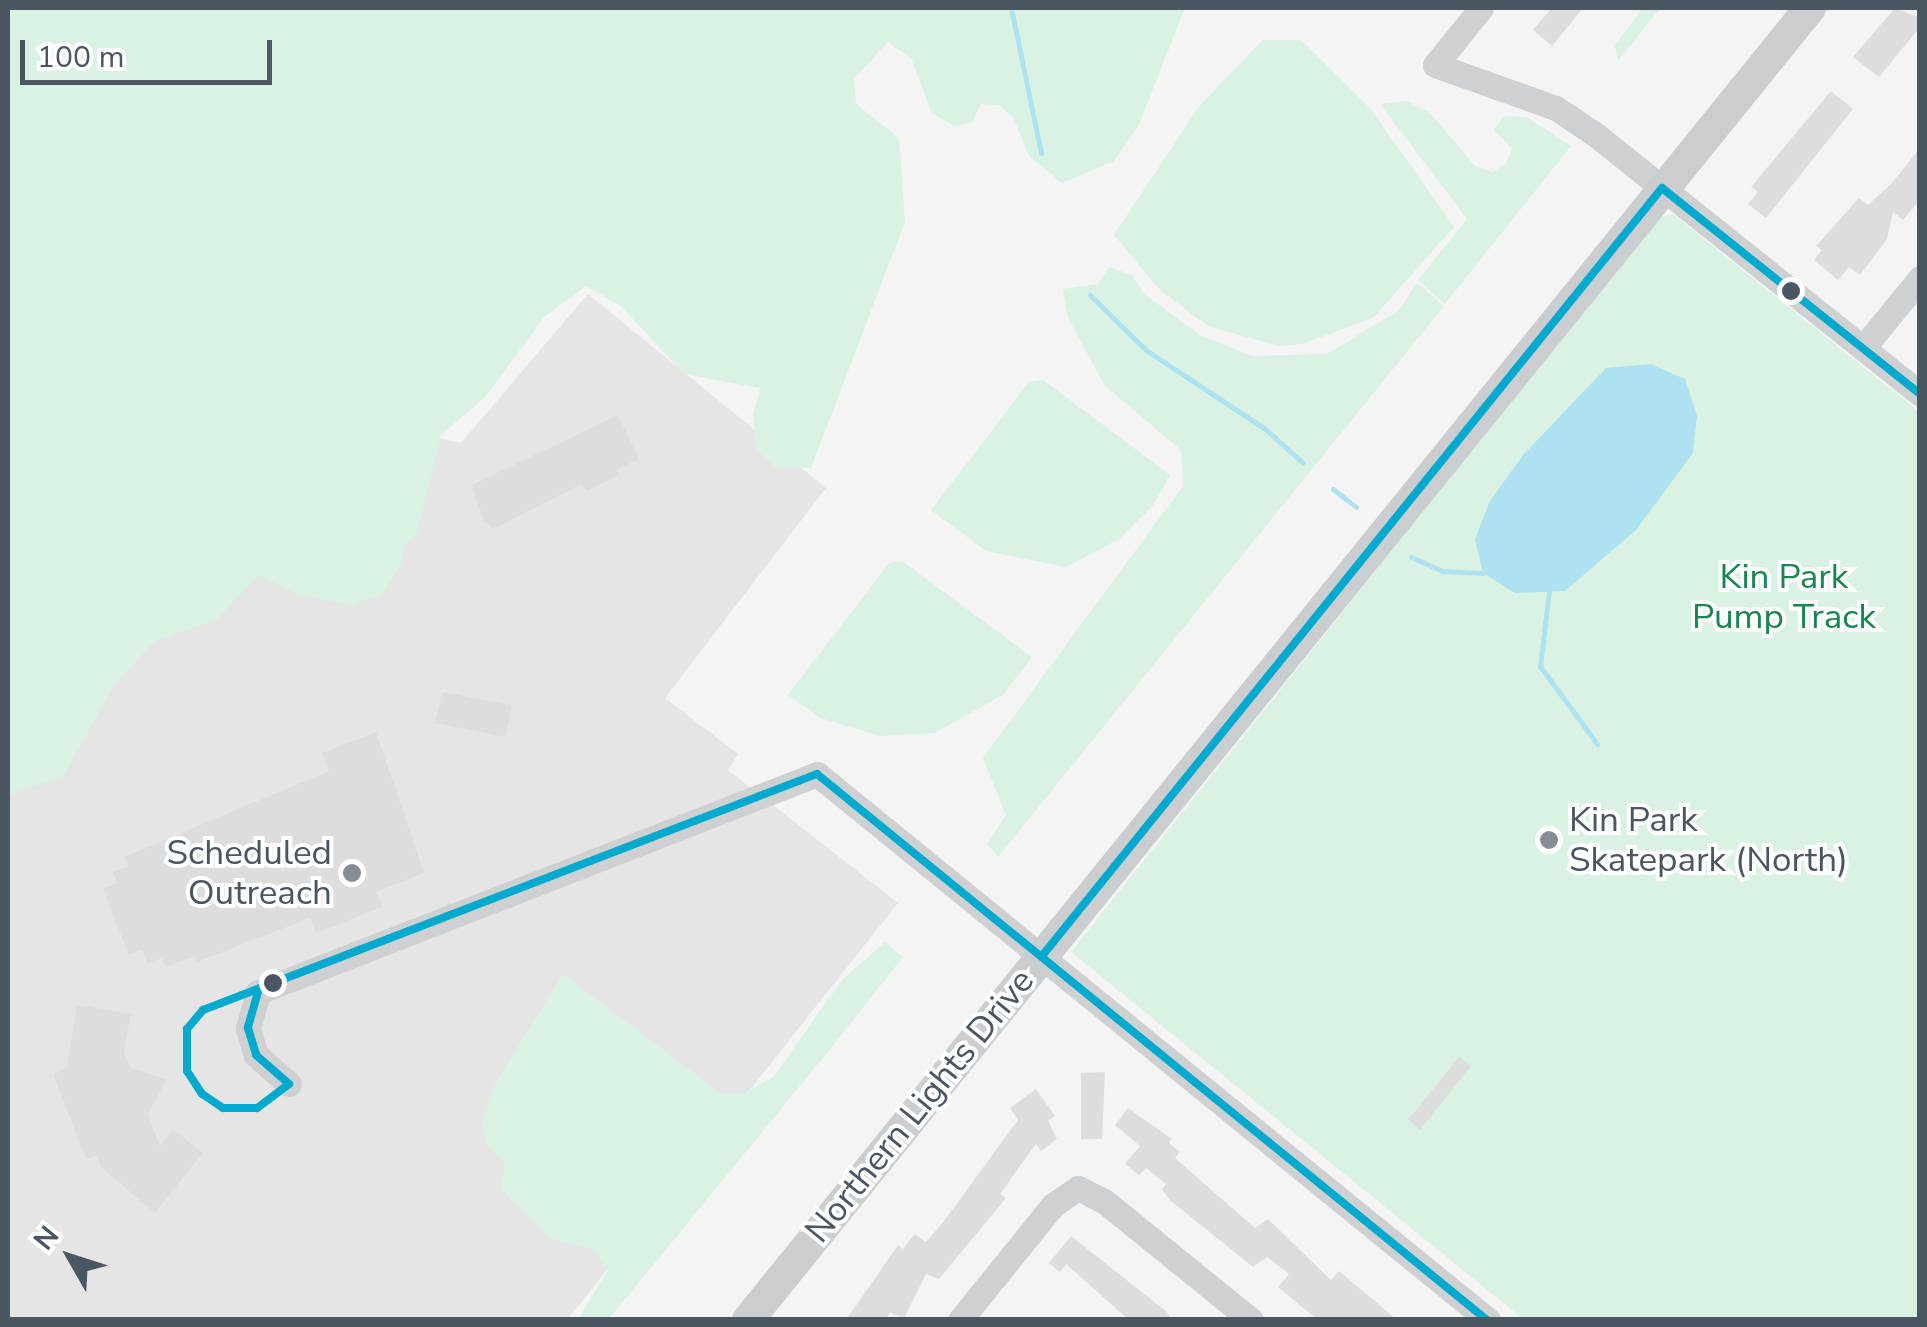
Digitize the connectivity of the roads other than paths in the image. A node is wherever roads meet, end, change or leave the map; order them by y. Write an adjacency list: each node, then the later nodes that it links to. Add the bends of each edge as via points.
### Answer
1 (1481, 8): 3 (street, via 1435,65 1556,108)
2 (1810, 8): 3 (main road, Northern Lights Drive)
3 (1662, 188): 5 (street); 7 (main road, Northern Lights Drive)
4 (1920, 278): 5 (street)
5 (1863, 348): 6 (street)
6 (1920, 394)
7 (1042, 956): 8 (street, via 817,774 258,992 248,1028 256,1054); 9 (main road, Northern Lights Drive); 12 (street)
8 (289, 1084)
9 (748, 1320)
10 (960, 1320): 11 (street, via 1053,1205 1078,1188 1104,1200)
11 (1251, 1320)
12 (1488, 1320)

